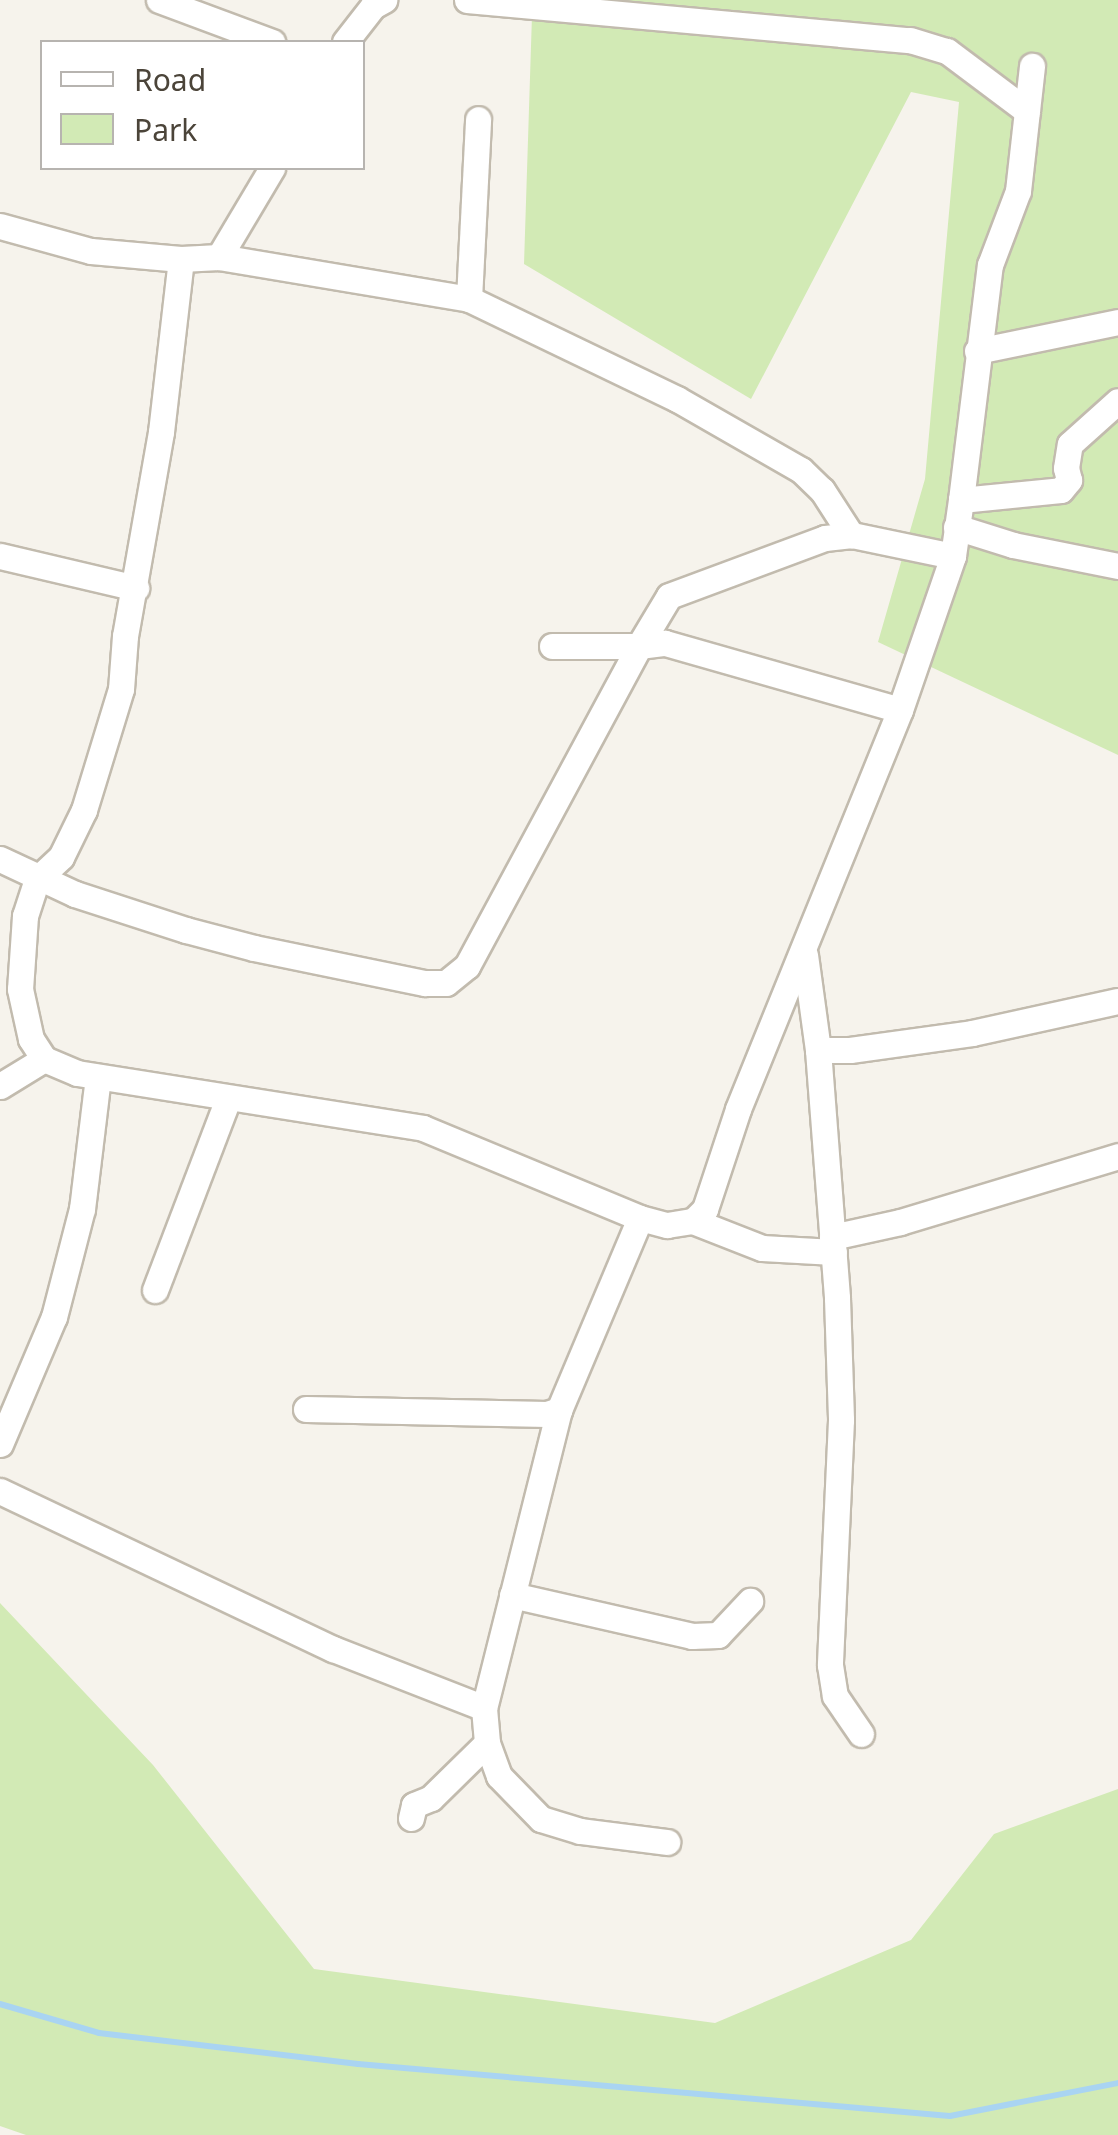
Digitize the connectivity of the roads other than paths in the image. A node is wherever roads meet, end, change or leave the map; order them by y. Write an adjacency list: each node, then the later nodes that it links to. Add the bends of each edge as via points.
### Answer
1 (159, 0): 4 (street)
2 (467, 0): 7 (street, via 910,40 947,50)
3 (376, 2): 5 (street)
4 (267, 40)
5 (347, 40)
6 (1032, 66): 7 (street)
7 (1027, 111): 15 (street, via 1018,190 990,266)
8 (478, 119): 13 (street)
9 (271, 170): 11 (street)
10 (0, 226): 12 (street, via 90,252)
11 (219, 256): 12 (street); 13 (street)
12 (181, 259): 23 (street)
13 (469, 299): 19 (street, via 677,399 801,470)
14 (1118, 322): 15 (street)
15 (977, 352): 17 (street)
16 (1118, 401): 17 (street, via 1070,444 1065,488)
17 (961, 500): 18 (street)
18 (956, 527): 21 (street); 22 (street)
19 (852, 534): 21 (street); 25 (street, via 669,596)
20 (0, 556): 23 (street)
21 (953, 556): 26 (street)
22 (1118, 566)
23 (136, 588): 28 (street, via 121,689 84,810 61,856)
24 (552, 646): 25 (street)
25 (639, 646): 26 (street, via 665,643); 28 (street, via 467,966 446,983 254,948)
26 (900, 710): 29 (street)
27 (0, 859): 28 (street)
28 (37, 879): 32 (street, via 25,916 20,989 30,1039)
29 (804, 952): 31 (street); 38 (street, via 738,1109 705,1209)
30 (1118, 1001): 31 (street, via 972,1033)
31 (818, 1050): 39 (street)
32 (44, 1058): 33 (street); 34 (street)
33 (98, 1077): 35 (street); 43 (street, via 82,1209 54,1317)
34 (0, 1086)
35 (228, 1099): 37 (street, via 423,1128); 40 (street)
36 (1118, 1156): 39 (street)
37 (640, 1218): 38 (street, via 667,1225); 42 (street)
38 (693, 1221): 39 (street, via 772,1250)
39 (833, 1245): 48 (street, via 841,1420 830,1665 835,1696)
40 (154, 1290)
41 (306, 1409): 42 (street)
42 (559, 1410): 45 (street)
43 (0, 1444)
44 (0, 1491): 47 (street, via 333,1650)
45 (512, 1594): 46 (street, via 692,1636 718,1635); 47 (street)
46 (750, 1601)
47 (484, 1708): 49 (street)
48 (862, 1734)
49 (487, 1743): 50 (street, via 430,1798 414,1805); 51 (street, via 499,1776 541,1819)
50 (411, 1818)
51 (667, 1842)

